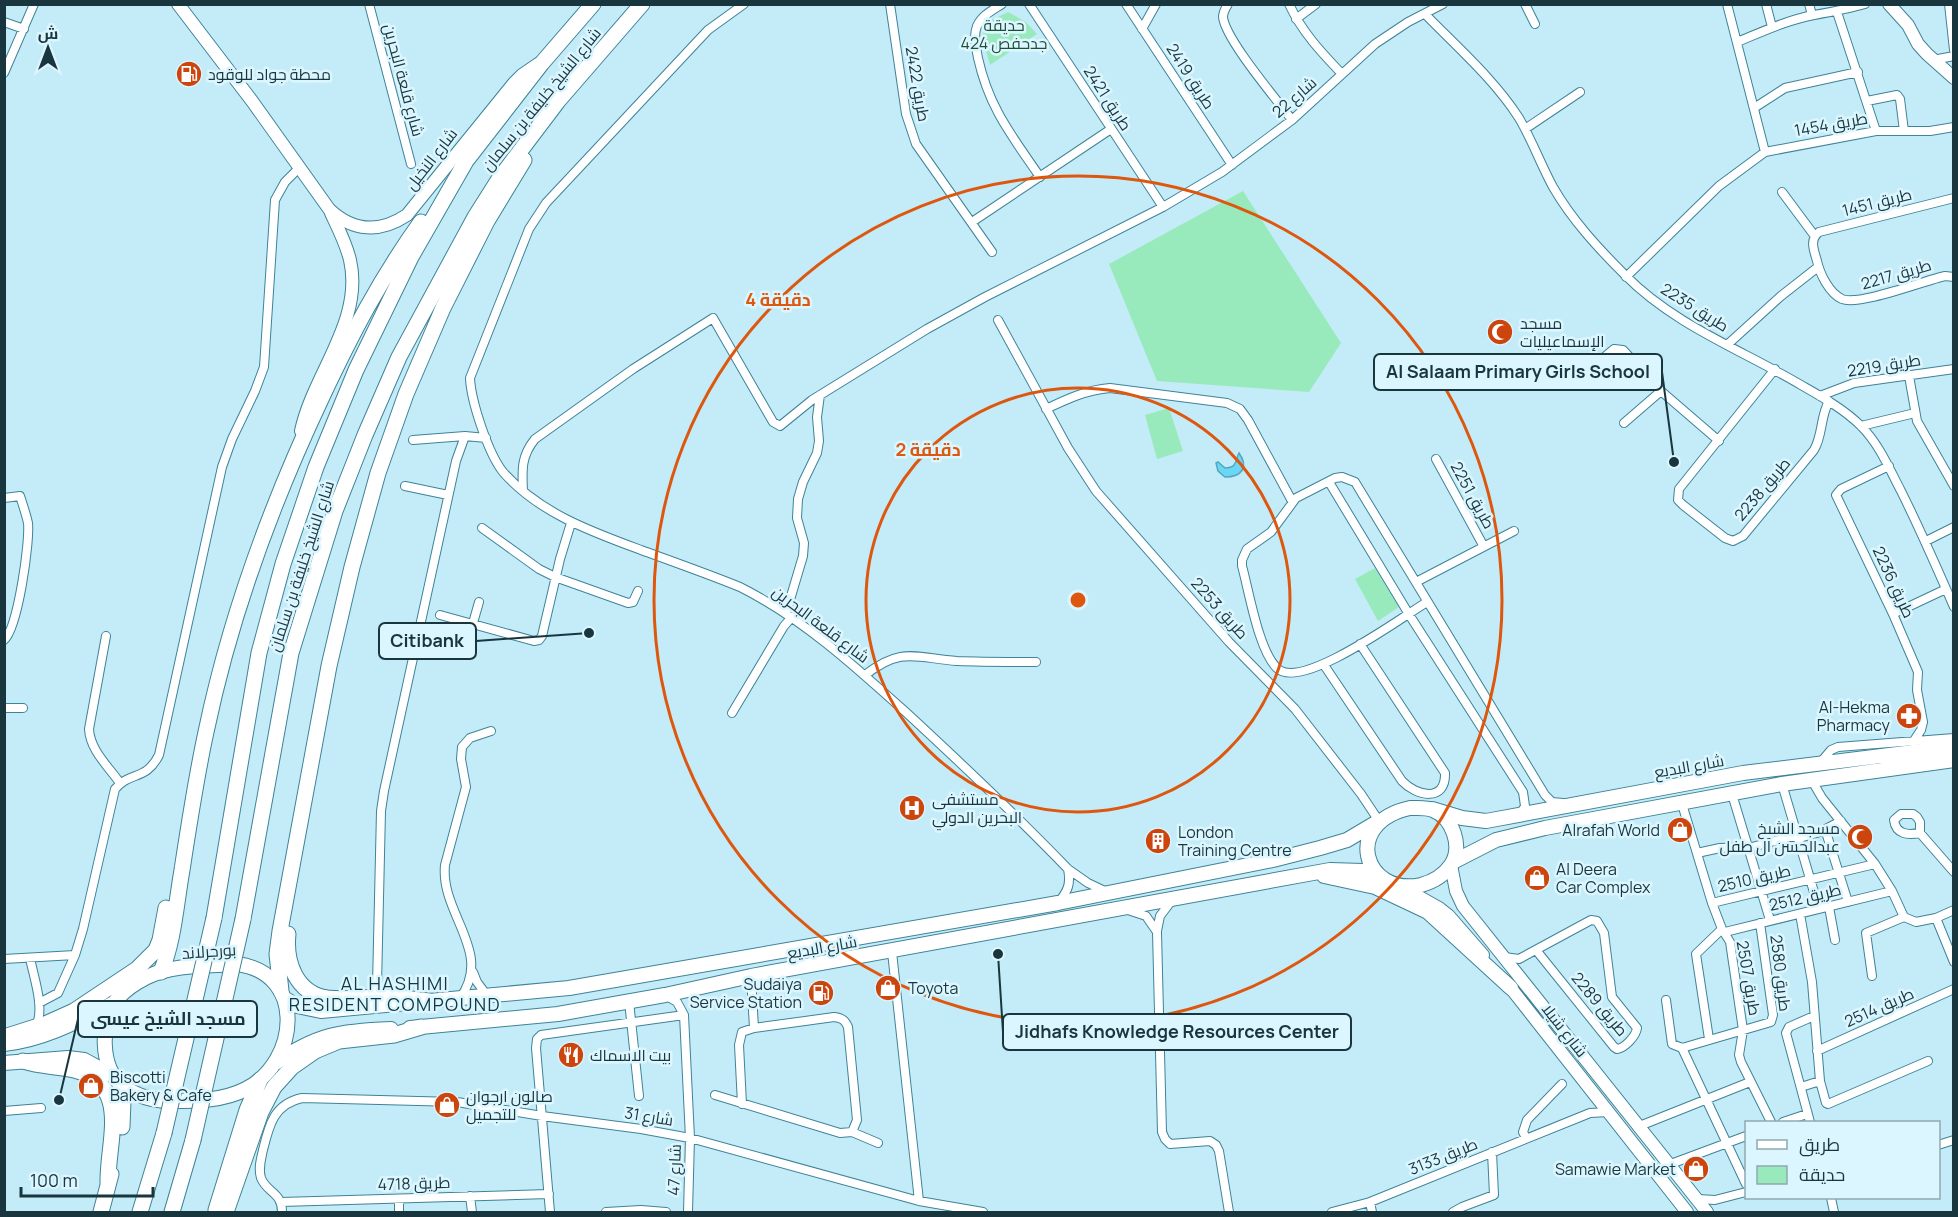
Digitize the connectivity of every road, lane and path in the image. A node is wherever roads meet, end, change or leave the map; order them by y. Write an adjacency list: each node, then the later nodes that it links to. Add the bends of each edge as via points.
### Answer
1 (34, 4): 30 (street)
2 (178, 4): 55 (street, شارع النخيل)
3 (369, 4): 53 (street, شارع قلعة البحرين)
4 (593, 4): 36 (highway, شارع الشيخ خليفة بن سلمان)
5 (642, 4): 42 (highway, شارع الشيخ خليفة بن سلمان)
6 (744, 4): 82 (street, شارع قلعة البحرين, via 708,30 546,203 529,230 470,378 471,394)
7 (890, 4): 61 (street, طريق 2422, via 910,130)
8 (1002, 4): 56 (street, via 976,27 977,51 991,100)
9 (1029, 4): 47 (street, طريق 2421)
10 (1126, 4): 31 (street, طريق 2419)
11 (1156, 4): 31 (street)
12 (1228, 4): 45 (street, via 1223,16 1230,32 1246,60)
13 (1289, 4): 26 (street)
14 (1316, 4): 26 (street)
15 (1443, 4): 24 (street, شارع 22)
16 (1525, 4): 28 (street)
17 (1727, 4): 32 (street)
18 (1766, 4): 29 (street)
19 (1809, 4): 25 (street)
20 (1865, 4): 23 (street)
21 (1889, 4): 35 (street)
22 (1949, 4): 33 (street)
23 (1837, 12): 25 (street); 37 (street)
24 (1425, 14): 39 (street, شارع 22, via 1375,44); 48 (street, طريق 2235, via 1494,86)
25 (1812, 15): 29 (street)
26 (1296, 19): 39 (street, via 1312,43)
27 (4, 22): 30 (street)
28 (1535, 24)
29 (1772, 27): 32 (street)
30 (24, 29): 38 (street)
31 (1142, 29): 54 (street, طريق 2419)
32 (1737, 42): 44 (street)
33 (1953, 50)
34 (1953, 56): 35 (street)
35 (1933, 60): 40 (street)
36 (542, 63): 52 (highway, شارع الشيخ خليفة بن سلمان); 60 (street, شارع النخيل, via 514,83 414,207 397,222 361,228)
37 (1858, 72): 43 (street); 44 (street, via 1785,88)
38 (4, 73)
39 (1342, 74): 45 (street, شارع 22)
40 (1953, 78)
41 (1580, 92): 48 (street)
42 (558, 101): 148 (highway, via 487,221 443,308 378,473 329,666); 259 (highway, شارع الشيخ خليفة بن سلمان, bridge, via 499,179 447,267 399,357 339,500 291,653 243,919 193,1140)
43 (1867, 101): 49 (street); 50 (street, طريق 1454, via 1897,95)
44 (1754, 108): 51 (street)
45 (1292, 120): 54 (street, شارع 22)
46 (1953, 127): 50 (street, طريق 1454)
47 (1111, 129): 56 (street); 59 (street, طريق 2421)
48 (1525, 129): 66 (street, طريق 2235, via 1567,210)
49 (1876, 131): 50 (street, طريق 1454); 51 (street, طريق 1454)
50 (1904, 131)
51 (1765, 152): 66 (street, via 1719,186)
52 (466, 161): 85 (highway, via 393,260 358,321); 258 (highway, شارع الشيخ خليفة بن سلمان, bridge, via 411,257 356,370 316,467 283,564 259,653 214,918 164,1133)
53 (411, 164)
54 (1232, 165): 59 (street, شارع 22)
55 (299, 168): 60 (street, شارع النخيل); 130 (street, via 275,200 264,366 222,467 159,755 147,772)
56 (1040, 177): 61 (street)
57 (1782, 192): 62 (street)
58 (1953, 198): 62 (street, طريق 1451, via 1819,232)
59 (1162, 207): 74 (street, شارع 22, via 975,302)
60 (329, 209): 85 (street, شارع النخيل, via 351,262 351,303 307,408)
61 (972, 222): 63 (street, طريق 2422)
62 (1813, 238): 64 (street, طريق 2217)
63 (992, 252)
64 (1818, 267): 65 (street, طريق 2217, via 1833,293 1852,301); 68 (street)
65 (1953, 276)
66 (1626, 277): 68 (street, طريق 2235, via 1687,322)
67 (998, 320): 77 (street, طريق 2253)
68 (1727, 345): 69 (street, طريق 2235)
69 (1775, 369): 75 (street, طريق 2235); 84 (street, طريق 2238)
70 (1953, 369): 72 (street, طريق 2219)
71 (1584, 374): 73 (street, via 1618,348)
72 (1909, 376): 75 (street, طريق 2219, via 1854,383); 78 (street)
73 (1661, 391): 79 (street); 84 (street)
74 (820, 395): 91 (street, شارع 22, via 784,424 776,425 713,318 535,439 522,465); 111 (street, via 817,453 798,500 803,556)
75 (1820, 396): 76 (street, طريق 2235)
76 (1829, 401): 80 (street, طريق 2235); 84 (street, طريق 2238, via 1814,450 1743,536 1733,542 1690,511 1677,495)
77 (1046, 409): 94 (street, via 1093,389 1110,388 1227,404 1240,409 1248,420); 120 (street, طريق 2253, via 1096,491)
78 (1915, 413): 80 (street); 90 (street)
79 (1624, 423)
80 (1861, 426): 87 (street, طريق 2235)
81 (465, 436): 82 (street); 83 (street); 92 (street)
82 (486, 438): 91 (street, شارع قلعة البحرين, via 497,463)
83 (413, 440)
84 (1719, 441)
85 (299, 445): 147 (highway, via 265,532 217,683)
86 (1436, 459): 100 (street, طريق 2251)
87 (1889, 466): 99 (street, طريق 2235); 109 (street, طريق 2236, via 1836,495)
88 (1329, 482): 94 (street, طريق 2253); 102 (street, via 1342,477 1355,482); 108 (street)
89 (405, 486): 92 (street)
90 (1953, 486)
91 (523, 491): 95 (street, شارع قلعة البحرين)
92 (448, 495): 190 (street, via 381,811)
93 (4, 498): 114 (street, via 20,496 28,524 17,608)
94 (1292, 501): 118 (street, طريق 2253, via 1275,527 1247,549 1242,560 1262,641)
95 (571, 523): 101 (street); 111 (street, شارع قلعة البحرين, via 740,587)
96 (1953, 527): 99 (street)
97 (482, 528): 101 (street)
98 (1514, 531): 100 (street, طريق 2251)
99 (1926, 541): 103 (street, طريق 2235)
100 (1483, 545): 102 (street, طريق 2251)
101 (555, 577): 104 (street, via 628,603 633,602); 112 (street, via 539,640)
102 (1416, 582): 106 (street)
103 (1946, 590): 107 (street, طريق 2235); 109 (street)
104 (638, 591)
105 (479, 602): 112 (street)
106 (1427, 602): 108 (street); 133 (street, via 1547,799 1557,803)
107 (1953, 607)
108 (1408, 613): 115 (street); 136 (street, via 1523,792 1526,801)
109 (1893, 614): 126 (street, طريق 2236, via 1918,672 1923,722)
110 (440, 615): 112 (street)
111 (789, 615): 119 (street, شارع قلعة البحرين); 123 (street)
112 (473, 623)
113 (106, 636): 130 (street, via 89,729 93,746)
114 (4, 640)
115 (1360, 644): 117 (street); 117 (street, via 1445,773 1442,788 1433,794 1415,792 1402,781)
116 (1036, 662): 119 (street, via 957,661 909,655 879,664)
117 (1324, 665): 118 (street, via 1294,674)
118 (1279, 670): 120 (street)
119 (865, 675): 146 (street, شارع قلعة البحرين)
120 (1268, 682): 137 (street, طريق 2253, via 1295,709)
121 (4, 708): 122 (street)
122 (23, 708)
123 (732, 713)
124 (491, 731): 182 (street, via 470,738 462,747 466,787 444,875 447,895 469,945)
125 (1953, 738): 126 (street)
126 (1909, 747): 127 (main road, شارع البديع); 133 (main road, شارع البديع)
127 (1953, 747)
128 (1953, 760): 129 (main road)
129 (1811, 779): 131 (main road); 138 (street)
130 (120, 783): 176 (street, via 111,796)
131 (1782, 784): 132 (main road); 141 (street)
132 (1732, 794): 134 (main road); 142 (street)
133 (1590, 801): 136 (main road, شارع البديع)
134 (1682, 804): 143 (street, طريق 2507); 144 (main road, via 1545,828 1482,846)
135 (1432, 809): 136 (main road, شارع البديع, via 1486,821); 137 (main road, via 1410,808); 144 (main road, via 1442,816 1454,836 1456,850)
136 (1520, 815)
137 (1379, 821): 152 (main road, via 1367,849); 157 (main road, شارع البديع, via 1347,840 1320,848)
138 (1840, 821): 139 (street); 145 (street)
139 (1825, 829): 141 (street); 150 (street)
140 (1920, 833): 149 (street)
141 (1798, 837): 142 (street); 153 (street)
142 (1749, 847): 143 (street); 155 (street)
143 (1697, 853): 161 (street, طريق 2507)
144 (1452, 863): 154 (main road, via 1427,884); 177 (street, شارع شيلا, via 1458,898)
145 (1875, 864): 150 (street, طريق 2510); 156 (street)
146 (1068, 868): 157 (street, شارع قلعة البحرين); 160 (street, via 1070,885)
147 (182, 870): 183 (highway, via 172,934); 202 (highway, via 170,892 156,950 137,969)
148 (291, 871): 189 (highway, via 278,943); 190 (highway, via 287,951 292,972 306,988 326,998)
149 (1953, 872)
150 (1839, 873): 153 (street, طريق 2510); 159 (street)
151 (1307, 875): 152 (main road, شارع البديع, via 1349,869); 158 (main road, شارع البديع); 187 (main road, via 1362,883 1414,904 1443,924)
152 (1380, 876): 154 (main road)
153 (1811, 880): 155 (street, طريق 2510); 164 (street)
154 (1400, 886): 187 (street, شارع شيلا, via 1449,916)
155 (1762, 891): 161 (street, طريق 2510); 169 (street)
156 (1892, 891): 159 (street, طريق 2512); 167 (street)
157 (1108, 893): 160 (main road, شارع البديع)
158 (1174, 898): 163 (main road, شارع البديع); 172 (street, via 1160,916)
159 (1848, 902): 162 (street, طريق 2512)
160 (1058, 903): 192 (main road, شارع البديع, via 628,979)
161 (1712, 903): 171 (street, طريق 2507)
162 (1829, 907): 164 (street, طريق 2512); 173 (street)
163 (1119, 909): 172 (street, via 1146,916); 175 (main road, شارع البديع)
164 (1820, 909): 166 (street, طريق 2512)
165 (1953, 910): 168 (street)
166 (1800, 914): 169 (street, طريق 2512); 201 (street)
167 (1904, 917): 168 (street, via 1916,922); 186 (street, via 1866,933)
168 (1936, 918): 181 (street)
169 (1770, 920): 170 (street, طريق 2512)
170 (1760, 923): 171 (street, طريق 2512); 207 (street, طريق 2580, via 1773,1015 1771,1022)
171 (1723, 931): 207 (street, طريق 2507, via 1730,942); 210 (street, via 1696,954)
172 (1157, 932): 270 (street, via 1162,1132 1170,1144 1210,1140 1216,1145)
173 (1835, 940)
174 (1536, 950): 174 (street, طريق 2289, via 1614,1047 1622,1047 1636,1033 1612,997 1604,933 1597,921 1591,920); 180 (street, طريق 2289)
175 (892, 952): 185 (main road, شارع البديع); 254 (street)
176 (75, 955): 178 (street); 198 (street, via 58,993)
177 (1503, 957): 180 (street); 184 (street, شارع شيلا)
178 (30, 958): 179 (street); 198 (street)
179 (4, 959)
180 (1519, 959): 184 (street)
181 (1953, 962)
182 (472, 968): 192 (street); 193 (street)
183 (161, 972): 189 (main road, بورجرلاند, via 248,965 267,975); 197 (main road, بورجرلاند, via 135,985)
184 (1515, 972): 237 (street, شارع شيلا)
185 (751, 976): 191 (main road, شارع البديع); 206 (street)
186 (1872, 976)
187 (1510, 988): 224 (street, شارع شيلا)
188 (1953, 989): 213 (street, طريق 2514)
189 (282, 994): 194 (main road, شارع البديع, via 297,1006 321,1011); 217 (main road, via 288,1016 287,1035)
190 (377, 994): 194 (highway)
191 (665, 995): 195 (main road, شارع البديع); 200 (street, via 677,1002)
192 (488, 997): 193 (main road, شارع البديع)
193 (460, 998): 194 (main road, شارع البديع)
194 (429, 1000)
195 (629, 1000): 199 (main road, شارع البديع); 203 (street)
196 (1666, 1000): 212 (street, via 1672,1044)
197 (116, 1002): 211 (main road, via 54,1032); 219 (main road, بورجرلاند, via 104,1034 106,1056)
198 (39, 1006): 202 (street, via 48,1015); 204 (street)
199 (558, 1014): 205 (main road, شارع البديع); 208 (street)
200 (684, 1015): 203 (street); 240 (street, شارع 47)
201 (1814, 1016): 213 (street); 223 (street, طريق 2580, via 1786,1031)
202 (59, 1018): 204 (highway)
203 (632, 1022): 208 (street); 226 (street)
204 (36, 1027): 209 (highway)
205 (421, 1027): 217 (main road, شارع البديع, via 331,1034 298,1047); 261 (highway, via 394,1035 339,1041 292,1067 274,1087 261,1112)
206 (754, 1028): 228 (street, via 742,1032 740,1037); 238 (street, via 834,1017 845,1021 857,1120)
207 (1743, 1030): 210 (street); 221 (street, طريق 2507, via 1739,1055)
208 (561, 1032): 233 (street, via 541,1035 536,1042)
209 (4, 1037)
210 (1709, 1039): 212 (street)
211 (4, 1044)
212 (1682, 1048): 227 (street)
213 (1817, 1051): 220 (street)
214 (23, 1061): 216 (main road); 219 (main road, via 84,1060); 247 (highway, via 84,1073 103,1089 113,1112)
215 (1928, 1061): 220 (street, via 1828,1104)
216 (4, 1063)
217 (274, 1064): 218 (main road)
218 (260, 1080): 219 (main road, via 233,1094 184,1101 146,1098); 260 (highway)
219 (118, 1081): 247 (highway, via 123,1101 122,1125)
220 (1820, 1081): 223 (street)
221 (1750, 1082): 227 (street); 235 (street, طريق 2507)
222 (1562, 1084): 241 (street, via 1527,1120 1523,1132)
223 (1801, 1087): 234 (street, طريق 2580)
224 (1591, 1090): 231 (street, شارع شيلا); 232 (street, via 1591,1104)
225 (715, 1095): 228 (street)
226 (639, 1096)
227 (1707, 1098): 237 (street); 243 (street)
228 (742, 1104): 238 (street, via 840,1133)
229 (40, 1108): 230 (street)
230 (4, 1111)
231 (1609, 1113): 232 (street, طريق 3133); 274 (street, شارع شيلا)
232 (1584, 1115): 241 (street, طريق 3133)
233 (543, 1116): 240 (street, شارع 31); 249 (street); 255 (street, شارع 31, via 458,1102 302,1098 281,1107 271,1119 260,1164 264,1183)
234 (1808, 1118): 236 (street)
235 (1770, 1121)
236 (1789, 1121)
237 (1637, 1127): 245 (street, شارع شيلا)
238 (852, 1132): 242 (street)
239 (1745, 1136): 243 (street)
240 (690, 1138): 254 (street, شارع 31); 268 (street, شارع 47)
241 (1526, 1138): 244 (street, طريق 3133)
242 (878, 1143)
243 (1728, 1143): 245 (street); 246 (street)
244 (1492, 1152): 256 (street, طريق 3133); 273 (street, via 1494,1195)
245 (1668, 1165): 251 (street, شارع شيلا)
246 (1745, 1182)
247 (108, 1183): 257 (highway)
248 (1745, 1192): 253 (street)
249 (549, 1194): 250 (street, طريق 4718); 265 (street)
250 (470, 1196): 252 (street, طريق 4718); 264 (street)
251 (1694, 1197): 253 (street); 275 (street, شارع شيلا)
252 (399, 1199): 255 (street, طريق 4718); 263 (street)
253 (1715, 1200): 276 (street)
254 (920, 1201): 269 (street, شارع 31)
255 (281, 1202): 262 (street)
256 (1370, 1202): 271 (street, طريق 3133); 272 (street)
257 (101, 1212)
258 (140, 1212)
259 (171, 1212)
260 (216, 1212)
261 (226, 1212)
262 (282, 1212)
263 (399, 1212)
264 (472, 1212)
265 (550, 1212)
266 (606, 1212): 267 (street)
267 (666, 1212)
268 (688, 1212)
269 (983, 1212)
270 (1229, 1212)
271 (1332, 1212)
272 (1372, 1212)
273 (1453, 1212)
274 (1687, 1212)
275 (1707, 1212)
276 (1712, 1212)

